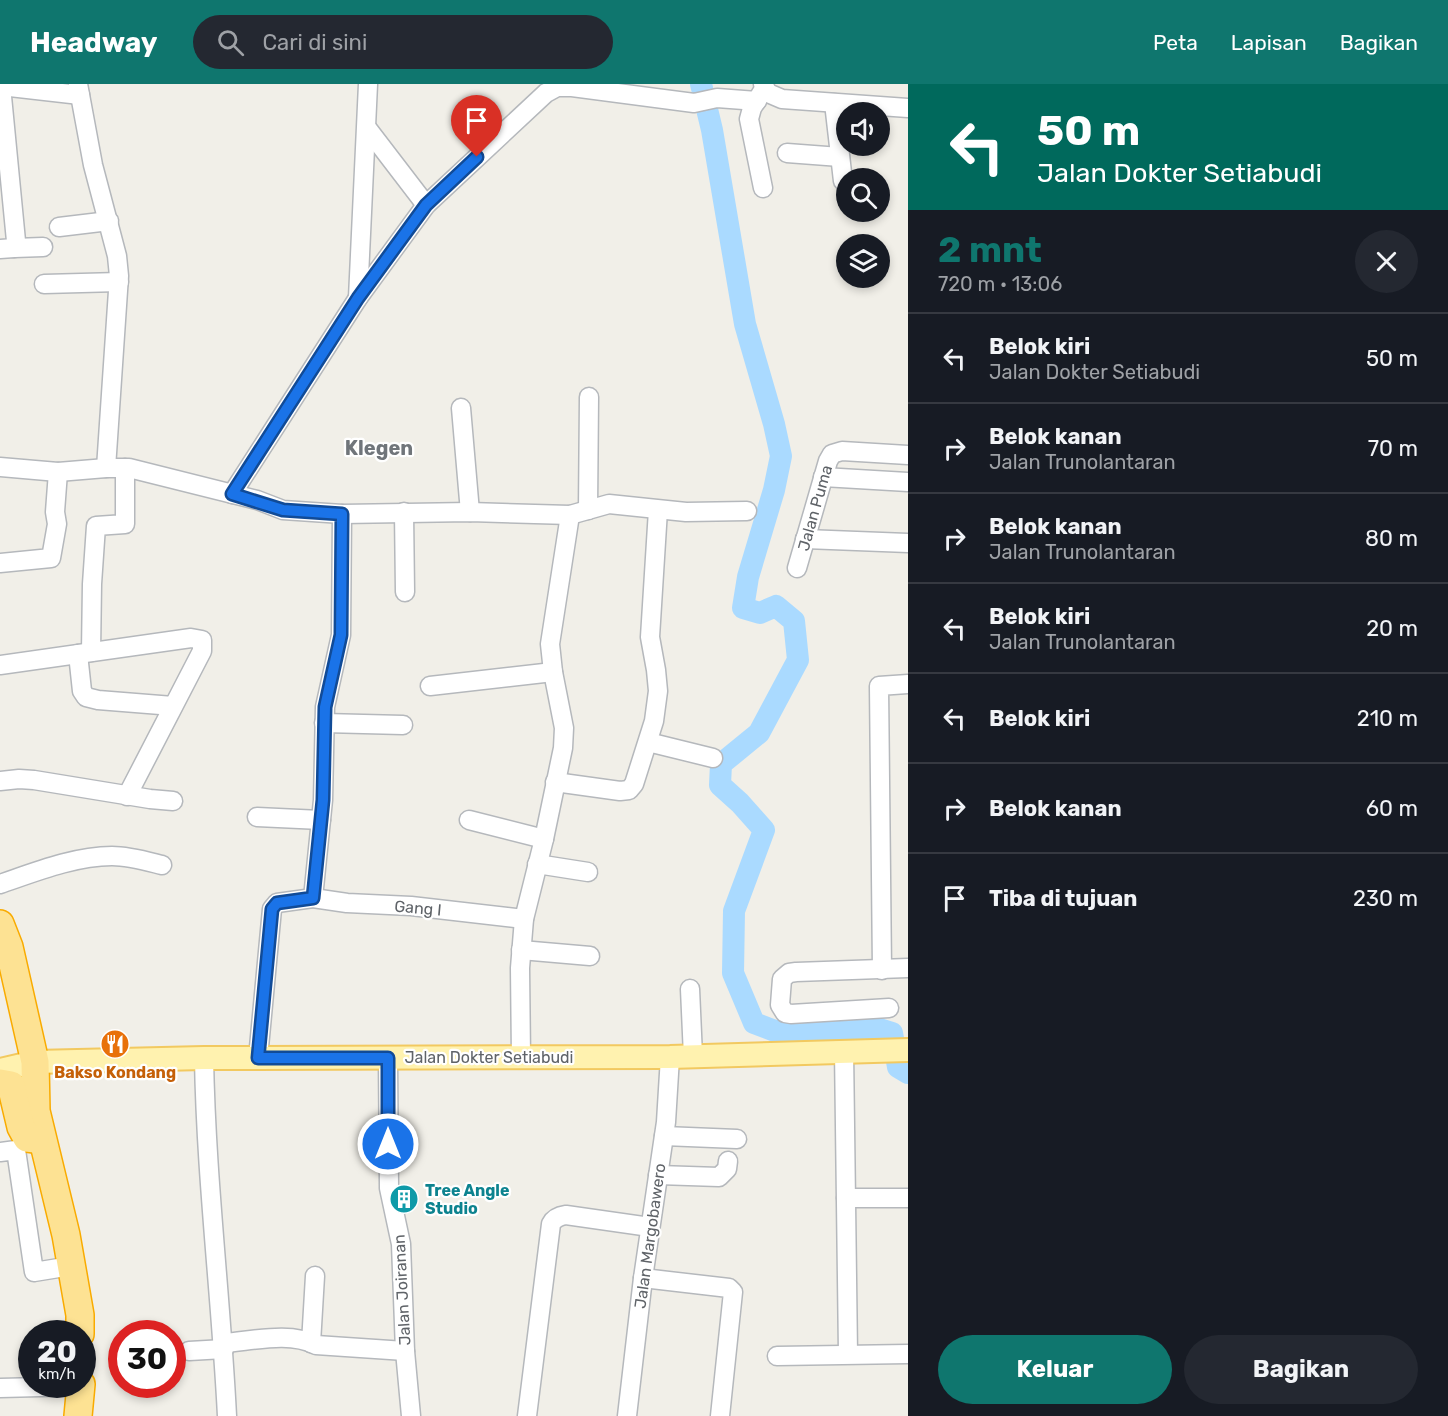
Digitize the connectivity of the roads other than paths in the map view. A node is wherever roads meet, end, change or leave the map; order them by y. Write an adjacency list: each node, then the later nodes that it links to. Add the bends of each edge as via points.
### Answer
1 (369, 84): 8 (street)
2 (0, 86): 4 (street); 17 (street, via 16,238)
3 (558, 86): 5 (street, via 694,103); 13 (street)
4 (79, 90): 14 (street, via 93,165)
5 (761, 91): 6 (street, via 783,99); 12 (street, via 749,119)
6 (834, 103): 7 (street); 10 (street)
7 (908, 108)
8 (367, 128): 13 (street); 20 (street)
9 (787, 153): 10 (street)
10 (840, 157): 11 (street)
11 (841, 168)
12 (763, 188)
13 (426, 205): 20 (street)
14 (109, 221): 15 (street); 18 (street)
15 (59, 227)
16 (43, 247): 17 (street)
17 (7, 249)
18 (119, 282): 19 (street); 25 (street)
19 (44, 284)
20 (358, 298): 29 (street)
21 (589, 397): 33 (street)
22 (461, 408): 32 (street)
23 (908, 455): 27 (street, Jalan Puma, via 836,452 830,457)
24 (0, 467): 26 (street)
25 (116, 468): 26 (street); 29 (street); 41 (street, via 125,524 96,526)
26 (58, 472): 38 (street, via 57,524 51,558)
27 (823, 477): 28 (street); 36 (street, Jalan Puma)
28 (908, 482)
29 (232, 494): 35 (street, via 283,510)
30 (658, 510): 33 (street, via 609,504); 34 (street); 49 (street, via 650,637 658,690)
31 (404, 512): 32 (street); 35 (street); 40 (street)
32 (470, 512): 33 (street)
33 (579, 512): 43 (street, via 551,631)
34 (747, 512)
35 (342, 514): 47 (street, via 341,635)
36 (805, 539): 37 (street); 39 (street, Jalan Puma)
37 (908, 543)
38 (0, 563)
39 (798, 568)
40 (405, 592)
41 (85, 653): 42 (street); 46 (street, via 82,691 86,697); 46 (street, via 202,639 202,651)
42 (0, 665)
43 (553, 672): 45 (street); 52 (street, via 564,728)
44 (908, 684): 69 (street, via 879,686)
45 (430, 686)
46 (173, 706): 53 (street)
47 (324, 723): 48 (street); 56 (street)
48 (403, 725)
49 (648, 741): 50 (street); 52 (street, via 629,790)
50 (713, 758)
51 (0, 781): 53 (street, via 33,780)
52 (555, 782): 58 (street)
53 (127, 796): 54 (street)
54 (173, 801)
55 (257, 817): 56 (street)
56 (321, 820): 63 (street)
57 (469, 820): 58 (street)
58 (544, 839): 59 (street)
59 (537, 864): 61 (street); 64 (street)
60 (162, 865): 62 (street, via 112,856 93,858)
61 (588, 872)
62 (0, 884)
63 (313, 898): 64 (street, Gang I); 79 (street, Gang I, via 277,903 272,909)
64 (524, 920): 66 (street)
65 (0, 924): 81 (highway, via 9,947)
66 (521, 950): 67 (street); 77 (street)
67 (590, 956)
68 (908, 968): 69 (street)
69 (882, 970): 71 (street, via 789,973 782,979 780,1005 785,1013 791,1014)
70 (690, 989): 76 (street)
71 (889, 1008)
72 (844, 1050): 73 (main road, Jalan Dokter Setiabudi); 76 (main road, Jalan Dokter Setiabudi); 92 (street)
73 (907, 1050)
74 (0, 1052): 81 (main road)
75 (670, 1056): 76 (main road, Jalan Dokter Setiabudi); 77 (main road, Jalan Dokter Setiabudi); 84 (street, Jalan Margobawero)
76 (693, 1056)
77 (521, 1057): 80 (main road, Jalan Dokter Setiabudi)
78 (204, 1058): 79 (main road, Jalan Dokter Setiabudi); 81 (main road, Jalan Dokter Setiabudi); 100 (street, via 208,1167)
79 (258, 1058): 80 (main road, Jalan Dokter Setiabudi)
80 (388, 1058): 102 (street, Jalan Joiranan, via 388,1166 401,1244)
81 (35, 1062): 82 (main road); 86 (highway, via 36,1111)
82 (0, 1070)
83 (0, 1083): 86 (highway, via 11,1085 27,1138)
84 (664, 1136): 85 (street); 89 (street, Jalan Margobawero)
85 (737, 1139)
86 (42, 1141): 90 (highway)
87 (0, 1152): 91 (street, via 16,1150)
88 (728, 1161): 89 (street, via 725,1173 715,1178)
89 (658, 1175): 94 (street, Jalan Margobawero)
90 (53, 1184): 91 (street); 95 (highway)
91 (21, 1187): 95 (street, via 34,1272)
92 (846, 1198): 93 (street); 104 (street)
93 (908, 1198)
94 (650, 1227): 97 (street, Jalan Margobawero); 112 (street, via 566,1215 553,1220)
95 (71, 1266): 98 (highway)
96 (315, 1276): 99 (street)
97 (643, 1278): 113 (street, Jalan Margobawero); 114 (street, via 729,1288 733,1292)
98 (80, 1320)
99 (311, 1343): 100 (street, via 277,1339); 102 (street)
100 (224, 1346): 101 (street); 110 (street)
101 (189, 1351)
102 (405, 1351): 111 (street, Jalan Joiranan)
103 (908, 1353): 104 (street)
104 (848, 1354): 105 (street)
105 (777, 1356)
106 (18, 1387): 107 (street)
107 (0, 1388)
108 (80, 1398): 109 (highway)
109 (78, 1416)
110 (227, 1416)
111 (411, 1416)
112 (527, 1416)
113 (627, 1416)
114 (720, 1416)

